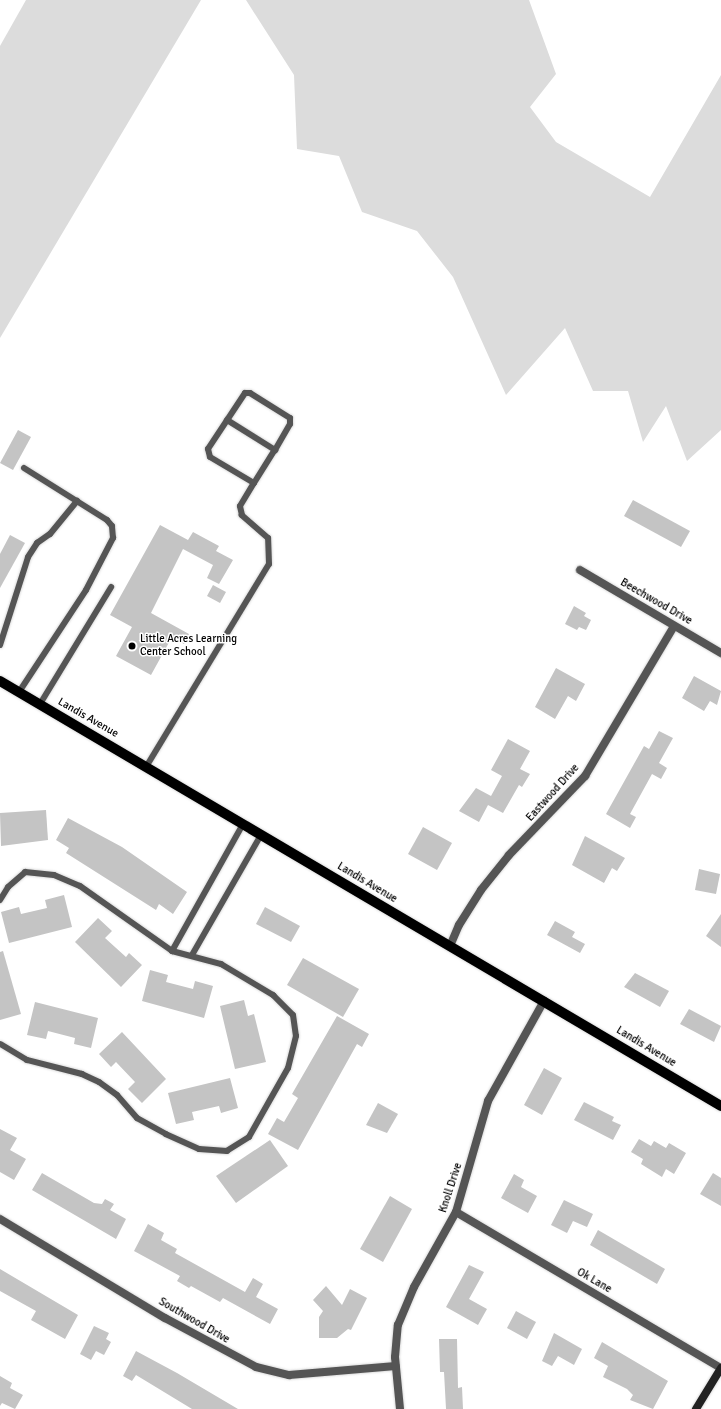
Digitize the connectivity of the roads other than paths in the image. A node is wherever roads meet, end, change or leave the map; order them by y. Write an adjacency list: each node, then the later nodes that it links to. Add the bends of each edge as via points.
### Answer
1 (227, 420): 2 (lane); 2 (lane, via 245,393 250,393 290,418 290,424); 4 (lane, via 208,449 210,457)
2 (275, 450): 4 (lane)
3 (24, 468): 5 (lane)
4 (254, 483): 14 (lane, via 240,506 242,515 268,538 269,564)
5 (77, 501): 9 (lane, via 50,534 37,543 28,557); 12 (lane, via 107,520 112,526 113,538 86,590)
6 (580, 570): 8 (street, Beechwood Drive)
7 (111, 587): 13 (lane)
8 (674, 626): 10 (street, Beechwood Drive); 18 (street, Eastwood Drive, via 585,776 509,855 481,890 459,925)
9 (0, 645)
10 (721, 653)
11 (0, 681): 12 (main road, Landis Avenue)
12 (19, 692): 13 (main road, Landis Avenue)
13 (40, 704): 14 (main road, Landis Avenue)
14 (146, 767): 15 (main road, Landis Avenue)
15 (243, 824): 16 (main road, Landis Avenue); 19 (lane)
16 (261, 835): 18 (main road, Landis Avenue); 20 (lane)
17 (0, 900): 19 (lane, via 8,887 25,872 54,875 80,886 113,907 146,936)
18 (450, 946): 21 (main road, Landis Avenue)
19 (172, 951): 20 (lane)
20 (192, 955): 22 (lane, via 221,964 273,995 293,1015 296,1036 288,1068 249,1137 227,1152 199,1149 166,1134 137,1118 117,1095 99,1082 82,1074 28,1060)
21 (544, 1001): 23 (main road, Landis Avenue); 24 (street, Knoll Drive, via 483,1112)
22 (0, 1044)
23 (721, 1106)
24 (456, 1212): 26 (street, Knoll Drive, via 406,1303 396,1336); 27 (street, Ok Lane)
25 (0, 1219): 26 (street, Southwood Drive, via 165,1318 256,1367 289,1375)
26 (396, 1366): 28 (street, Knoll Drive)
27 (721, 1368): 29 (main road)
28 (400, 1409)
29 (696, 1409)

